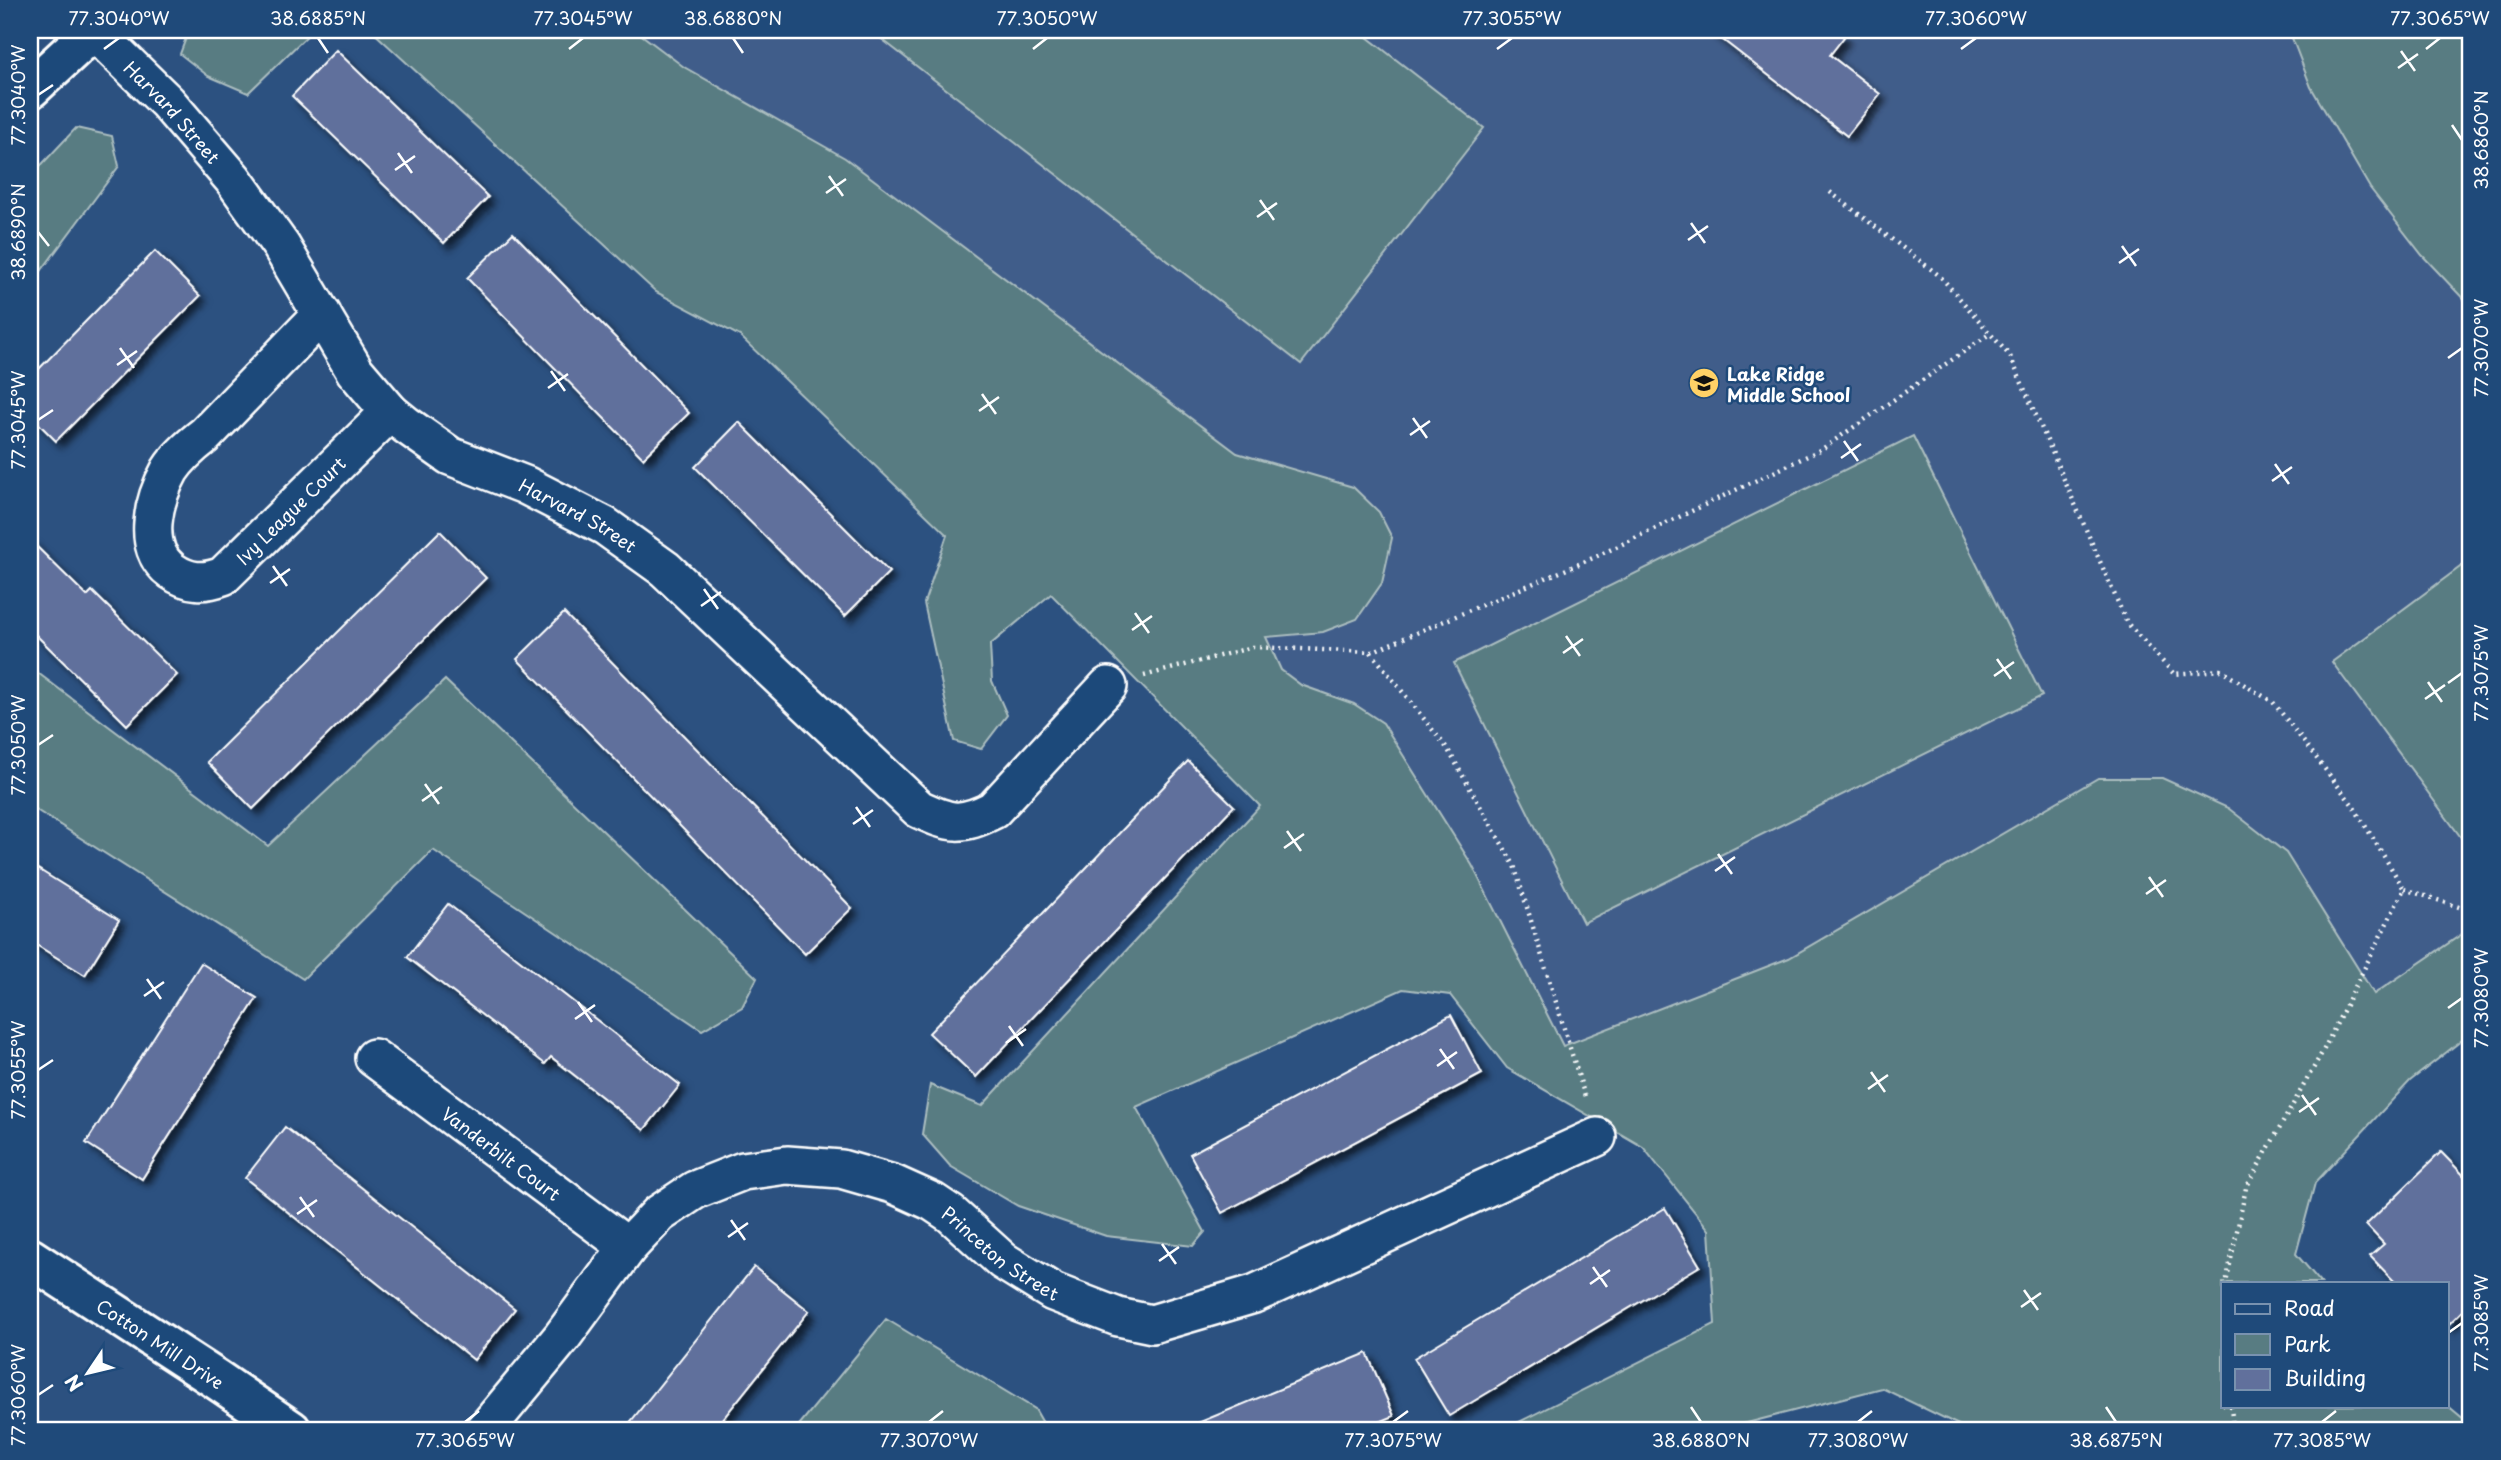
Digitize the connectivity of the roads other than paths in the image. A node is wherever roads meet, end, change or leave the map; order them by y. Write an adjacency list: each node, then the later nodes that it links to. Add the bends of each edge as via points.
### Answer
1 (93, 30): 2 (street); 3 (street, Harvard Street, via 167,102 233,179)
2 (30, 89)
3 (322, 314): 4 (street, Harvard Street, via 355,371); 4 (street, Ivy League Court, via 171,470 157,501 152,534 166,566 183,578 205,582 223,576)
4 (390, 412): 5 (street, Harvard Street, via 450,456 525,485 604,526 665,569 919,809 945,821 972,820 993,810)
5 (1108, 686)
6 (374, 1058): 8 (street, Vanderbilt Court)
7 (1597, 1137): 8 (street, Princeton Street, via 1254,1294 1152,1324 1118,1317 1053,1292 1003,1261 933,1202 841,1169 787,1165 743,1171 695,1189 659,1214)
8 (628, 1247): 11 (street, Princeton Street)
9 (30, 1258): 10 (street, Cotton Mill Drive)
10 (291, 1430)
11 (485, 1430)

